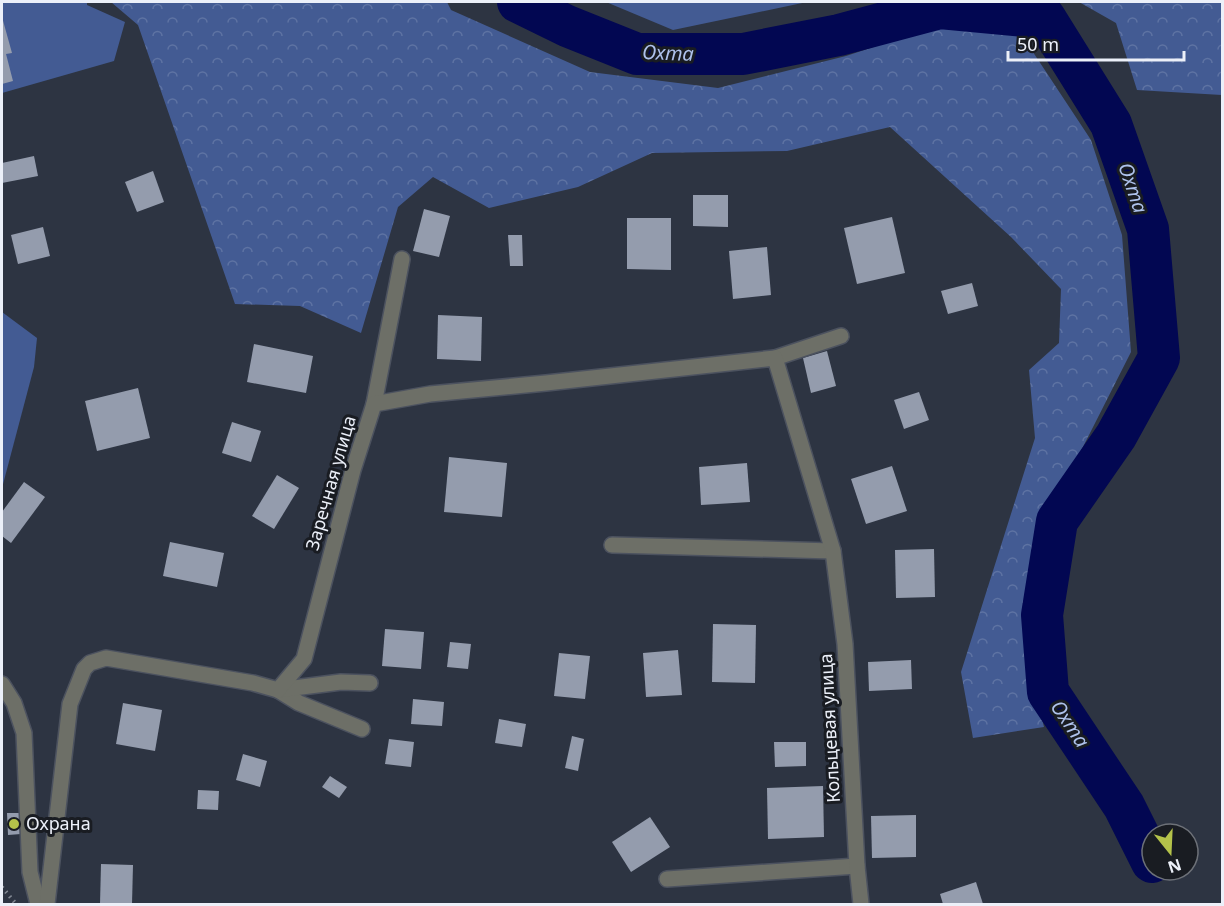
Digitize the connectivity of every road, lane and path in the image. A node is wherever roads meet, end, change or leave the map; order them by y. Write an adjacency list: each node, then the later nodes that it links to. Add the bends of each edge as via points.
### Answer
1 (402, 259): 4 (street)
2 (842, 336): 3 (street, Заречная улица)
3 (775, 358): 4 (street, Заречная улица, via 430,393); 6 (street)
4 (374, 404): 9 (street, Заречная улица, via 304,659)
5 (612, 545): 6 (street)
6 (833, 550): 11 (street, Кольцевая улица, via 845,644)
7 (370, 683): 9 (street, via 341,682)
8 (2, 684): 15 (street, via 14,703 24,733 30,872)
9 (278, 690): 10 (street); 16 (street, via 253,682 106,658 90,663 79,677 70,704)
10 (362, 729)
11 (857, 866): 12 (street); 17 (street, Кольцевая улица)
12 (668, 879)
13 (2, 887): 14 (path)
14 (16, 904)
15 (38, 904)
16 (46, 904)
17 (861, 904)

